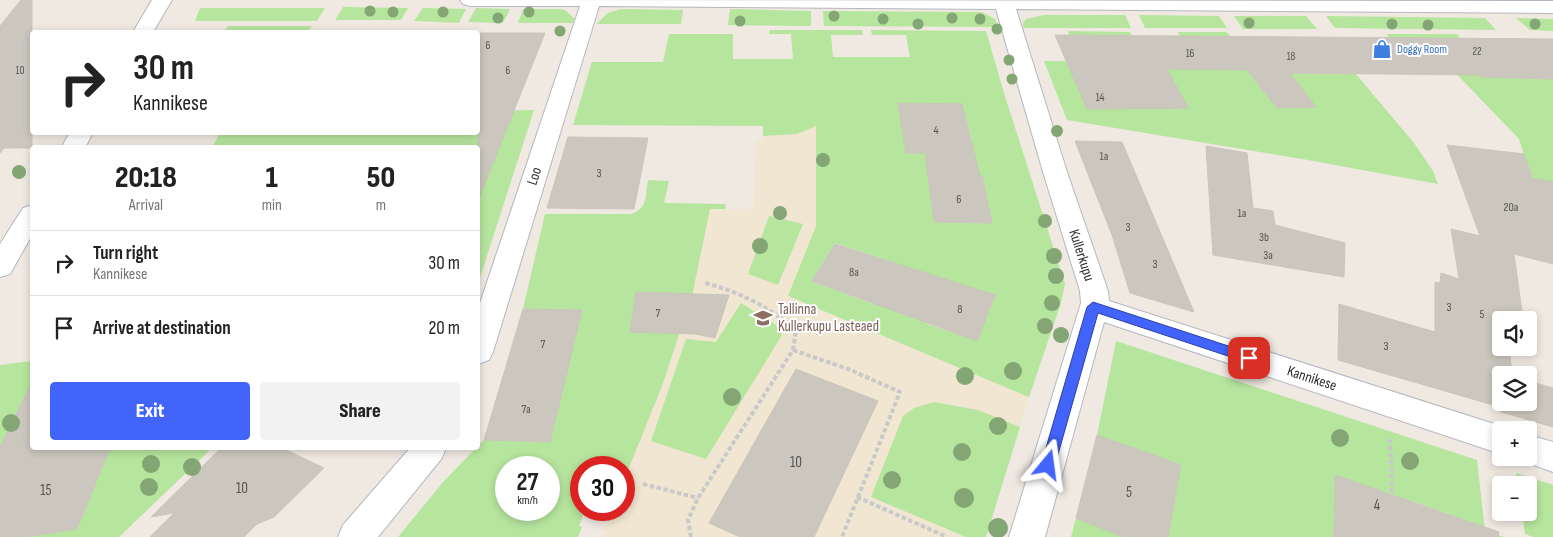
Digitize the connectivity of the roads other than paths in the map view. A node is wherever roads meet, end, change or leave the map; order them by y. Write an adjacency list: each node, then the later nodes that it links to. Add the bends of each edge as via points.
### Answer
1 (162, 0): 7 (street)
2 (470, 0): 3 (street)
3 (592, 1): 4 (street); 11 (street, Loo)
4 (1004, 3): 5 (street); 10 (street, Kullerkupu, via 1094,291)
5 (1120, 3): 6 (street)
6 (1553, 7)
7 (143, 30)
8 (30, 217): 9 (street)
9 (0, 268)
10 (1093, 307): 12 (street, Kannikese); 17 (street, Kullerkupu)
11 (480, 346)
12 (1492, 437)
13 (428, 450): 16 (street)
14 (1537, 452): 15 (street)
15 (1553, 457)
16 (356, 537)
17 (1027, 537)

